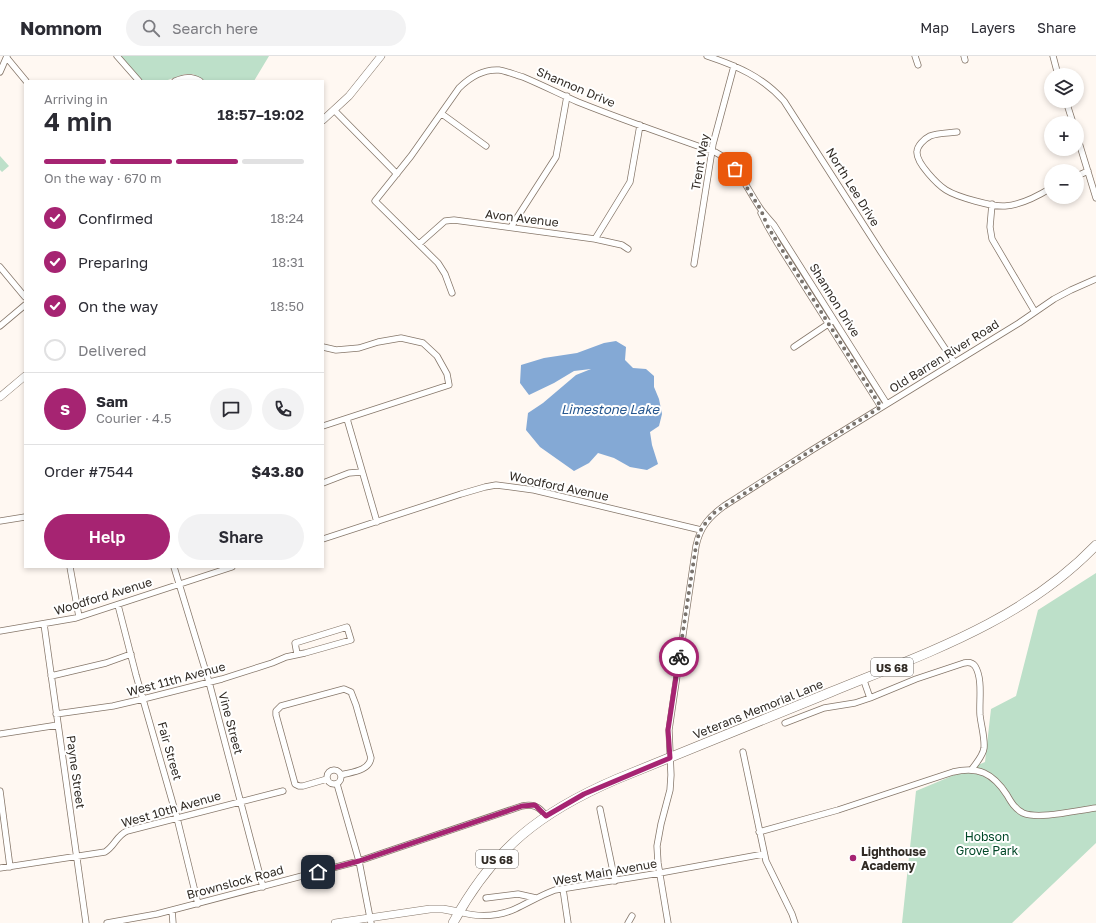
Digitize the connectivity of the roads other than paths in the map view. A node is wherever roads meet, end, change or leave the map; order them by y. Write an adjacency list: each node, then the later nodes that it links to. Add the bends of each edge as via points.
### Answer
1 (117, 56): 12 (street)
2 (382, 56): 16 (street)
3 (707, 56): 8 (street, North Lee Drive)
4 (915, 56): 7 (street)
5 (1053, 56): 9 (street)
6 (7, 57): 10 (street); 11 (street)
7 (918, 65)
8 (734, 66): 22 (street, Trent Way); 50 (street, North Lee Drive, via 766,83 789,107)
9 (1056, 68)
10 (0, 72)
11 (25, 80)
12 (137, 80)
13 (178, 80): 14 (street, via 188,77)
14 (197, 80)
15 (567, 96): 17 (street, Shannon Drive, via 513,74 499,70 488,71 474,76 465,83); 19 (street, Shannon Drive); 31 (street, via 556,157)
16 (334, 110): 18 (street); 26 (street)
17 (442, 114): 21 (street); 26 (street, Shannon Drive)
18 (324, 119)
19 (640, 125): 22 (street, Shannon Drive); 32 (street, via 630,182)
20 (957, 132): 29 (street, via 931,135 918,147 919,159 936,182 947,191)
21 (486, 146)
22 (712, 151): 30 (street, Shannon Drive, via 721,154 730,163); 36 (street, Trent Way)
23 (1083, 156): 24 (street)
24 (1088, 171): 25 (street); 28 (street)
25 (1084, 173)
26 (397, 174): 33 (street, Shannon Drive, via 375,201)
27 (1044, 192): 29 (street, via 1013,205)
28 (1096, 198)
29 (992, 204): 43 (street, via 992,238)
30 (761, 210): 35 (street, Shannon Drive); 38 (street, Shannon Drive)
31 (511, 227): 32 (street, Avon Avenue); 33 (street, Avon Avenue, via 448,220)
32 (595, 239): 34 (street, Avon Avenue, via 622,245)
33 (419, 244): 40 (street, via 442,268)
34 (628, 249)
35 (798, 263): 38 (street); 44 (street, Shannon Drive)
36 (694, 264)
37 (0, 267): 41 (street)
38 (792, 267): 45 (street, Shannon Drive)
39 (1096, 279): 43 (street, Old Barren River Road, via 1062,294)
40 (452, 293)
41 (24, 296)
42 (24, 306): 46 (street)
43 (1034, 312): 50 (street, Old Barren River Road)
44 (834, 320): 45 (street); 49 (street, Shannon Drive)
45 (829, 324): 48 (street); 51 (street, Shannon Drive)
46 (0, 326)
47 (324, 347): 56 (street, via 336,350 359,348 401,338 423,343 437,356 447,374 449,385)
48 (794, 347)
49 (861, 362): 51 (street); 54 (street, Shannon Drive)
50 (954, 362): 54 (street, Old Barren River Road)
51 (855, 365): 55 (street, Shannon Drive)
52 (24, 377): 53 (street)
53 (0, 398)
54 (887, 404): 55 (street, Old Barren River Road)
55 (881, 407): 63 (street, Old Barren River Road, via 724,506 711,516)
56 (347, 419): 57 (street); 58 (street)
57 (324, 426)
58 (362, 472): 59 (street); 62 (street)
59 (324, 483)
60 (24, 517): 61 (street)
61 (0, 522)
62 (377, 522): 63 (street, Woodford Avenue, via 485,486 499,485 534,490); 64 (street, Woodford Avenue)
63 (701, 530): 86 (street, Old Barren River Road, via 691,571 669,724)
64 (324, 539)
65 (1096, 545): 77 (main road, Veterans Memorial Lane / US 68, via 1050,586 1004,616 966,636)
66 (70, 568): 71 (street)
67 (174, 568): 69 (street, Vine Street)
68 (229, 568): 69 (street, Woodford Avenue)
69 (179, 584): 70 (street, Woodford Avenue); 78 (street, Vine Street)
70 (118, 605): 71 (street, Woodford Avenue); 74 (street, Fair Street)
71 (79, 617): 72 (street, Woodford Avenue)
72 (44, 624): 73 (street, Woodford Avenue); 76 (street, Payne Street)
73 (0, 631)
74 (131, 654): 76 (street); 80 (street, Fair Street)
75 (297, 654): 75 (street, West 11th Avenue, via 350,640 347,628 295,643); 78 (street, West 11th Avenue)
76 (51, 676): 81 (street, Payne Street)
77 (864, 678): 79 (street); 86 (main road, Veterans Memorial Lane / US 68)
78 (209, 682): 80 (street, West 11th Avenue); 93 (street, Vine Street)
79 (870, 698): 82 (street, via 824,708); 87 (street, via 922,676 964,663 972,663 978,678 984,748)
80 (143, 699): 81 (street, West 11th Avenue); 97 (street, Fair Street)
81 (56, 714): 83 (street, Payne Street)
82 (784, 723)
83 (58, 725): 84 (street); 101 (street, Payne Street)
84 (0, 734)
85 (743, 752): 99 (street)
86 (670, 758): 96 (main road, Veterans Memorial Lane / US 68, via 584,794); 105 (street, Old Barren River Road, via 670,790 658,839)
87 (972, 769): 94 (street, via 985,772 997,781 1014,805 1024,813 1036,815); 99 (street, via 949,773 834,811)
88 (342, 775): 89 (street, via 337,770 332,770 328,773); 89 (street, via 364,769 370,764 371,758 351,692 344,689 281,706 276,715 295,784 303,786); 90 (street)
89 (328, 779): 90 (street, via 331,783)
90 (337, 784): 102 (street)
91 (0, 791): 98 (street)
92 (283, 791): 93 (street, West 10th Avenue)
93 (241, 801): 97 (street, West 10th Avenue); 107 (street, Vine Street)
94 (1096, 808)
95 (600, 809): 106 (street)
96 (546, 816): 102 (street, Brownslock Road, via 535,805 526,805); 113 (main road, Veterans Memorial Lane / US 68, via 500,856)
97 (177, 818): 101 (street, West 10th Avenue, via 127,831 119,835 107,851); 111 (street, Fair Street)
98 (2, 827): 103 (street)
99 (760, 832): 100 (street)
100 (764, 854): 105 (street, West Main Avenue); 124 (street)
101 (77, 857): 103 (street, West 10th Avenue); 116 (street, Payne Street)
102 (359, 861): 107 (street, Brownslock Road); 115 (street)
103 (10, 867): 104 (street, West 10th Avenue)
104 (0, 868)
105 (660, 873): 106 (street, West Main Avenue); 123 (street, Old Barren River Road)
106 (615, 881): 108 (street, West Main Avenue)
107 (262, 887): 111 (street, Brownslock Road)
108 (563, 889): 110 (street, West Main Avenue); 121 (street)
109 (486, 898): 110 (street, via 518,894)
110 (536, 898): 113 (street, West Main Avenue, via 513,910 496,915 480,916)
111 (198, 904): 112 (street, Brownslock Road)
112 (172, 910): 117 (street, Brownslock Road); 118 (street)
113 (459, 912): 115 (street, West Main Avenue, via 434,908); 120 (main road, Veterans Memorial Lane / US 68)
114 (632, 916): 122 (street)
115 (370, 920): 119 (street, West Main Avenue)
116 (86, 923)
117 (107, 923)
118 (172, 923)
119 (334, 923)
120 (453, 923)
121 (568, 923)
122 (628, 923)
123 (668, 923)
124 (795, 923)

